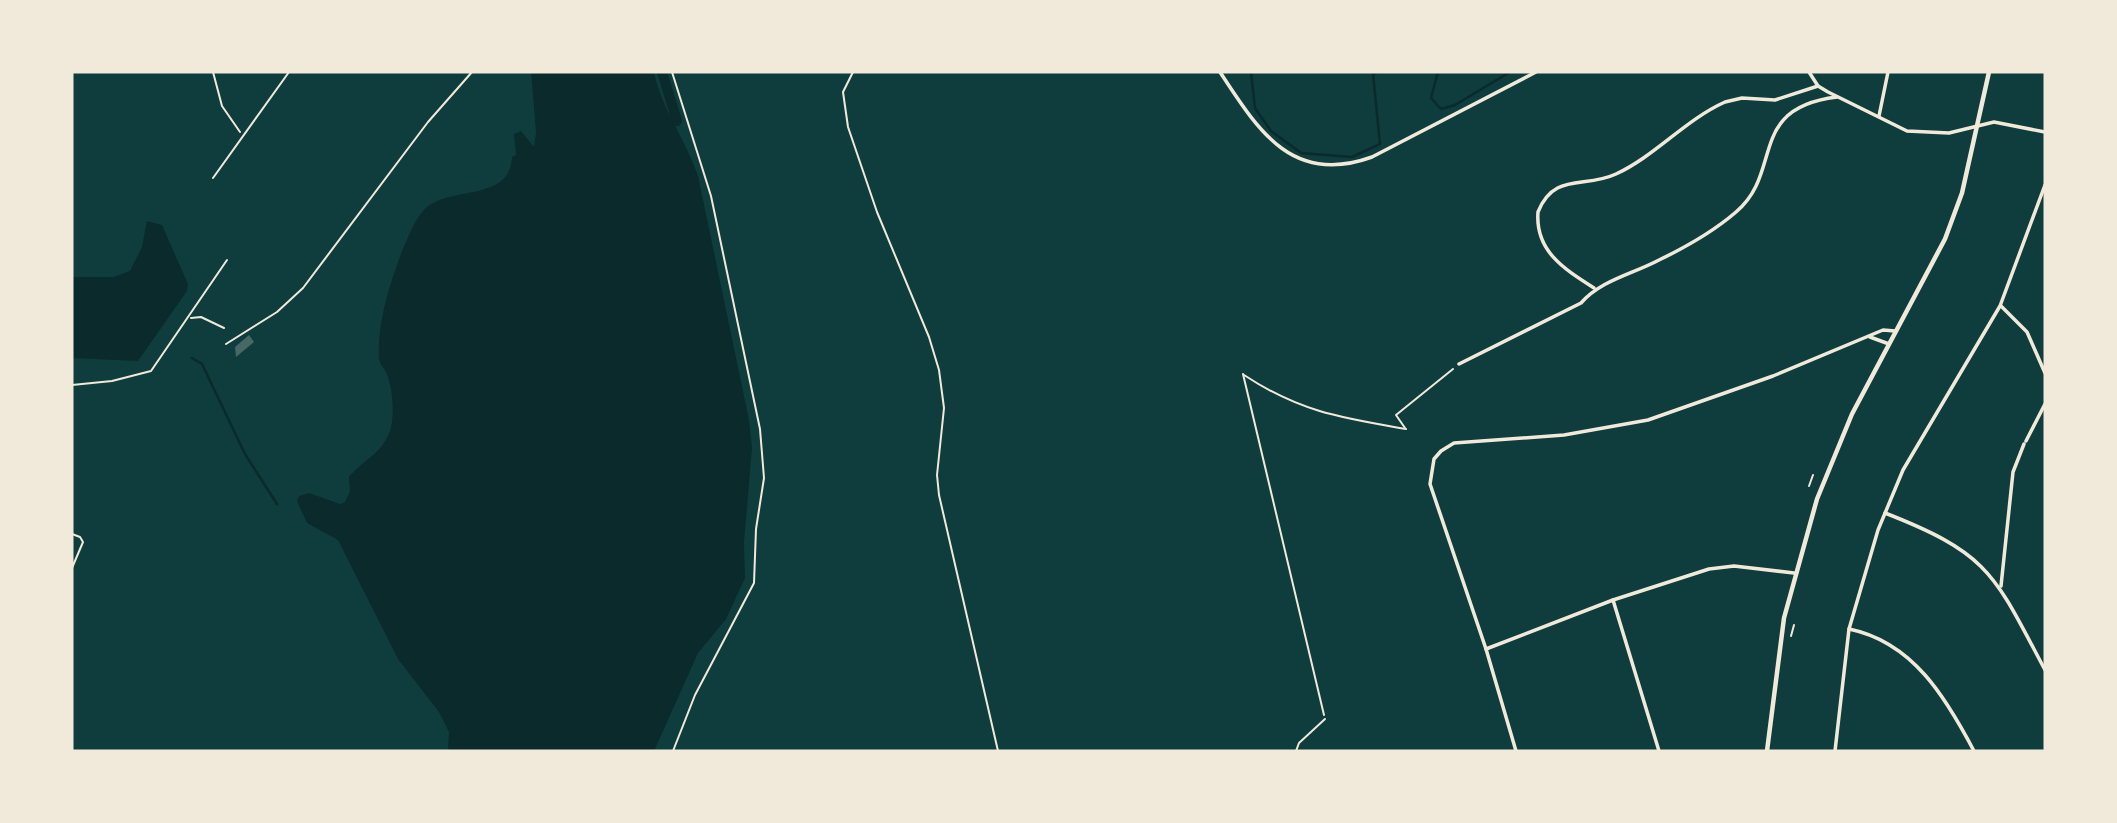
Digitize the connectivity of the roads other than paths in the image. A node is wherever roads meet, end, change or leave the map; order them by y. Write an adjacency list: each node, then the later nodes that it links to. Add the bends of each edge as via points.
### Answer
1 (289, 72): 12 (lane)
2 (1220, 72): 3 (street, via 1256,127 1289,154 1303,162 1346,164 1372,157)
3 (1536, 72)
4 (1808, 72): 7 (street)
5 (1888, 72): 9 (street)
6 (1989, 72): 10 (street)
7 (1818, 86): 8 (street); 14 (street, via 1785,98 1742,97 1725,102 1625,169 1552,190 1538,212 1539,232 1557,263)
8 (1837, 97): 9 (street); 14 (street, via 1801,106 1782,122 1748,199 1737,212 1660,260)
9 (1879, 116): 10 (street, via 1916,133)
10 (1979, 127): 11 (street, via 1994,122); 16 (street, via 1950,226)
11 (2045, 132)
12 (214, 178)
13 (2045, 185): 15 (street)
14 (1594, 288): 19 (street, via 1581,303)
15 (2000, 306): 20 (street, via 2022,324); 22 (street, via 1913,452)
16 (1897, 331): 17 (street); 18 (street)
17 (1868, 336): 18 (street); 27 (street, via 1648,420 1564,435 1457,443 1441,451 1432,465 1430,484)
18 (1890, 344): 23 (street, via 1840,441)
19 (1459, 364)
20 (2045, 373)
21 (2045, 404): 24 (street, via 2013,472)
22 (1885, 513): 24 (street, via 1958,546); 26 (street)
23 (1794, 573): 25 (street, via 1717,567); 33 (street, via 1779,643)
24 (2000, 585): 28 (street)
25 (1613, 600): 27 (street); 32 (street)
26 (1849, 629): 34 (street); 35 (street, via 1889,643 1915,664 1939,691)
27 (1486, 649): 31 (street)
28 (2045, 670)
29 (1325, 719): 30 (lane)
30 (1296, 751)
31 (1516, 751)
32 (1659, 751)
33 (1767, 751)
34 (1835, 751)
35 (1974, 751)

